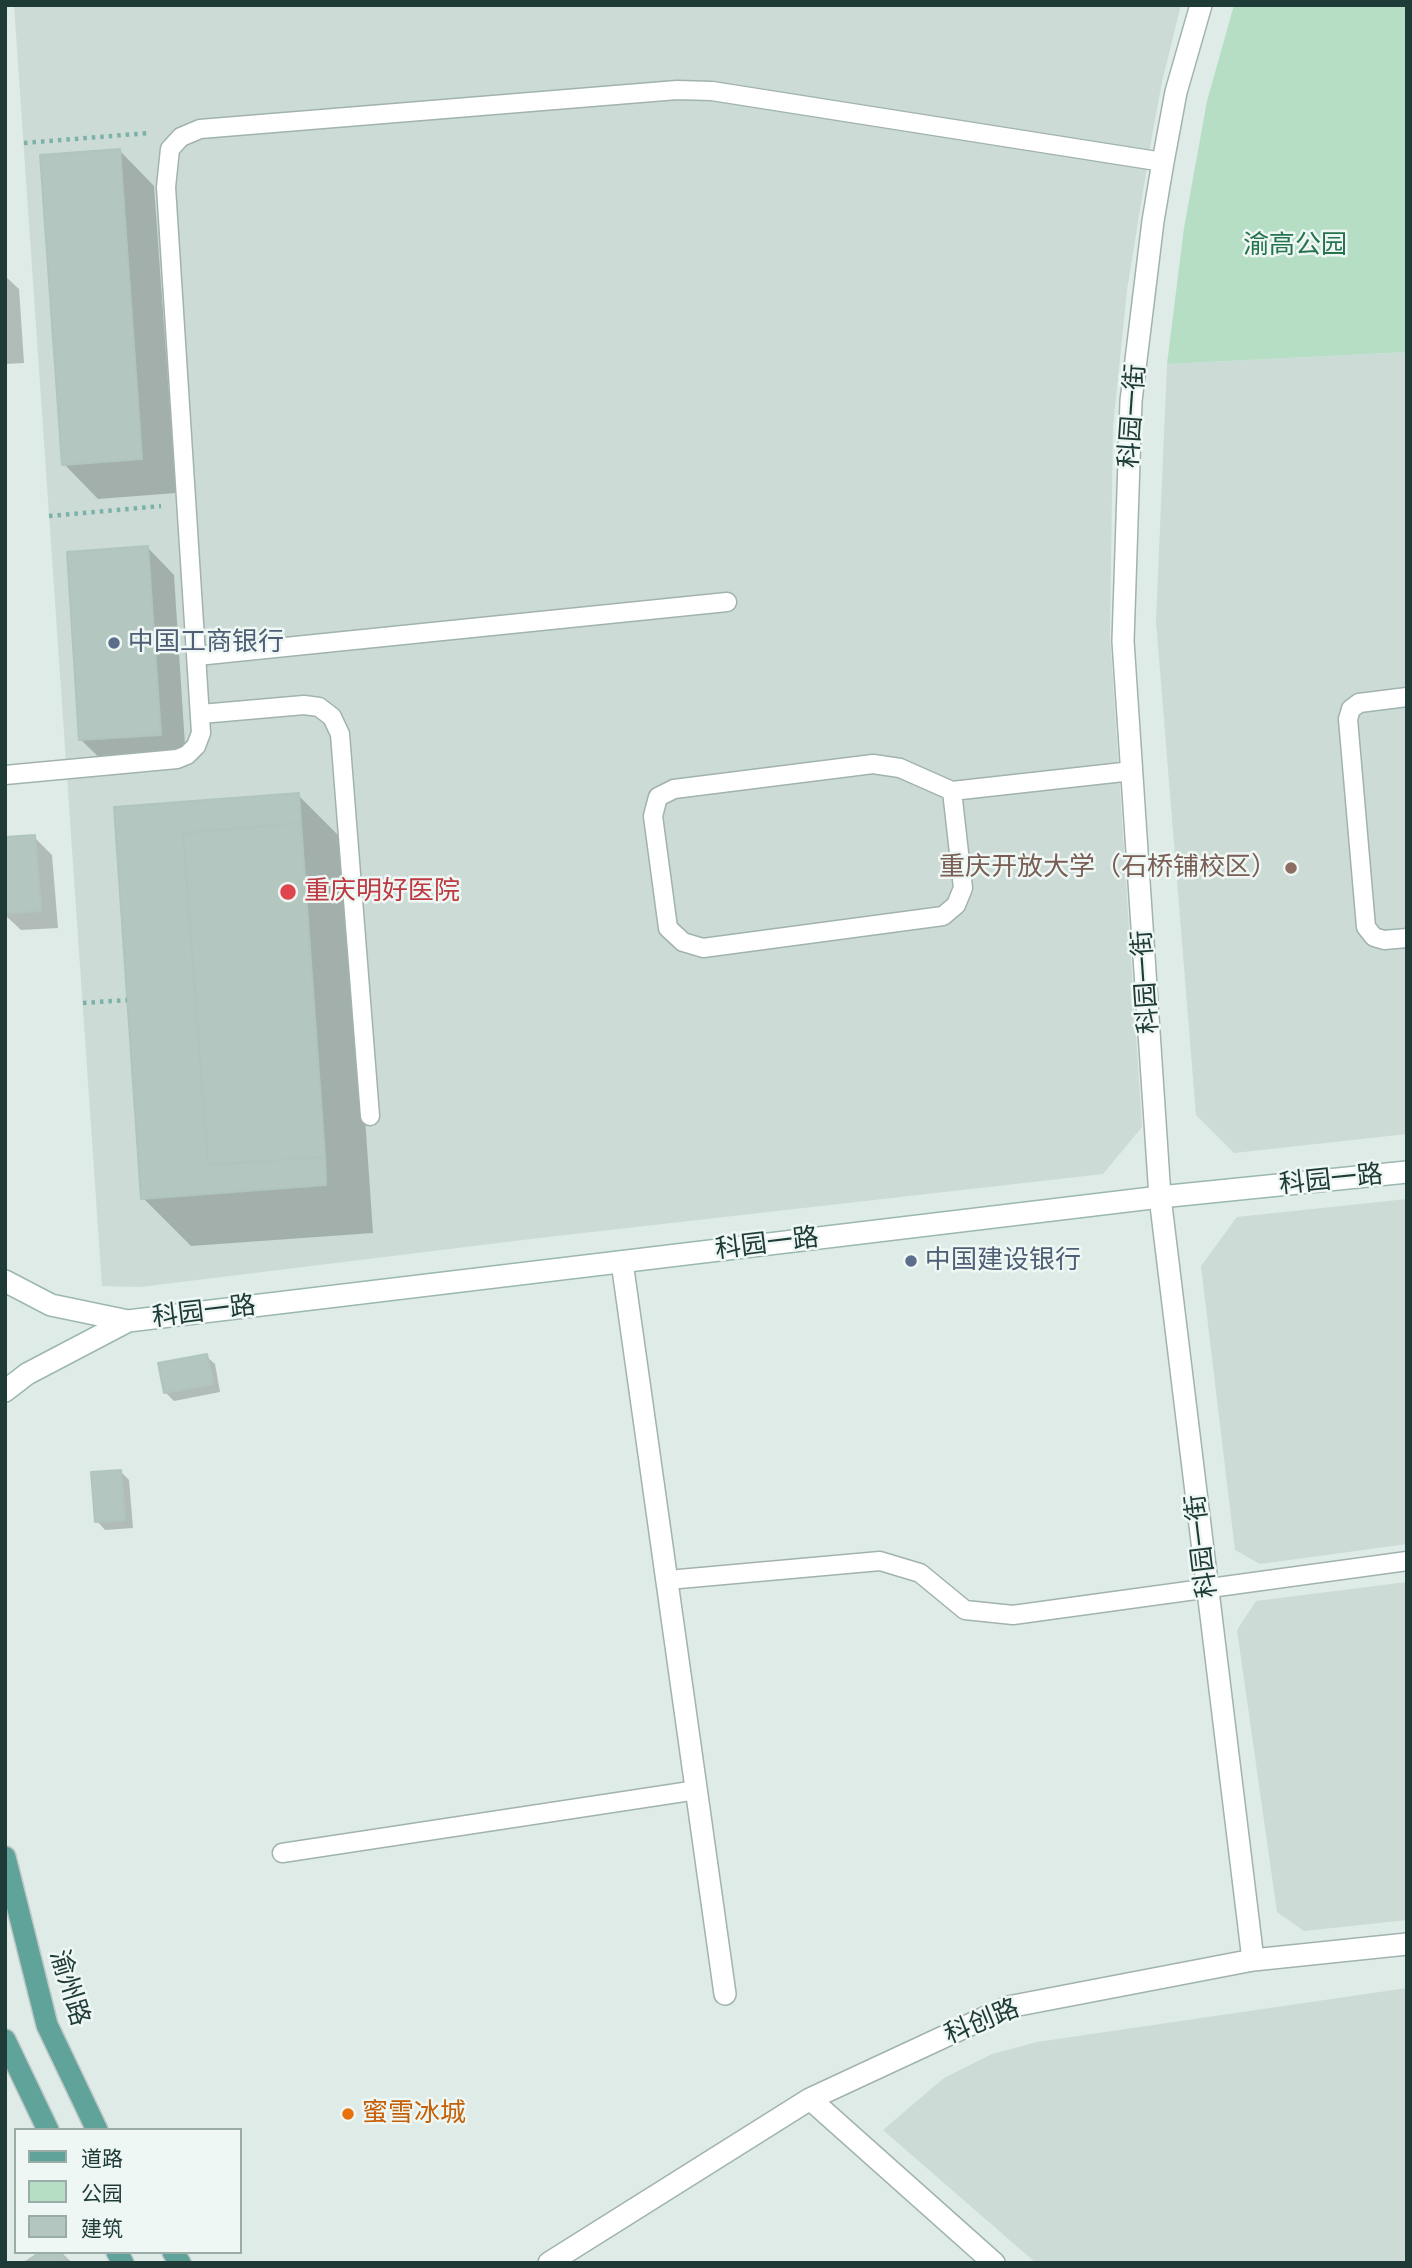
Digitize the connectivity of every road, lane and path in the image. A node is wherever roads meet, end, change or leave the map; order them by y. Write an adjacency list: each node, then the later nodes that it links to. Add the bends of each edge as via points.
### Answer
1 (1201, 5): 4 (street, 科园一街, via 1176,92)
2 (200, 129): 3 (path); 4 (lane, via 677,90 712,91); 5 (lane, via 181,137 170,149 166,187)
3 (24, 144)
4 (1163, 162): 11 (street, 科园一街, via 1131,401 1123,641)
5 (187, 504): 6 (path); 8 (lane)
6 (49, 516)
7 (727, 602): 8 (lane)
8 (197, 656): 10 (lane)
9 (1407, 697): 14 (lane, via 1359,702 1348,719 1366,927 1384,940)
10 (201, 714): 12 (lane, via 196,746 177,759); 17 (lane, via 319,707 332,717 340,734)
11 (1132, 771): 13 (lane); 19 (street, 科园一街)
12 (5, 775)
13 (952, 791): 13 (lane, via 963,888 956,905 943,916 703,948 683,942 668,928 653,816 658,797 674,789 873,764 900,768)
14 (1407, 938)
15 (127, 1000): 16 (path)
16 (83, 1003)
17 (370, 1116)
18 (1407, 1172): 19 (street, 科园一路)
19 (1160, 1197): 20 (street, 科园一路); 26 (street, 科园一街)
20 (622, 1262): 22 (street, 科园一路); 25 (street)
21 (5, 1281): 22 (street, via 51,1305)
22 (128, 1321): 23 (street, via 27,1374)
23 (5, 1391)
24 (1407, 1561): 26 (lane)
25 (668, 1580): 26 (lane, via 880,1561 920,1573 965,1610 1013,1615); 27 (street)
26 (1208, 1588): 31 (street, 科园一街)
27 (697, 1790): 28 (lane); 32 (street)
28 (282, 1853)
29 (5, 1857): 36 (main road, 渝州路, via 47,2025)
30 (1407, 1944): 31 (street, 科创路)
31 (1253, 1960): 34 (street, 科创路, via 1008,2007)
32 (725, 1994)
33 (5, 2040): 35 (main road)
34 (810, 2099): 37 (street, 科创路); 38 (street)
35 (47, 2128)
36 (96, 2128)
37 (549, 2263)
38 (994, 2263)

